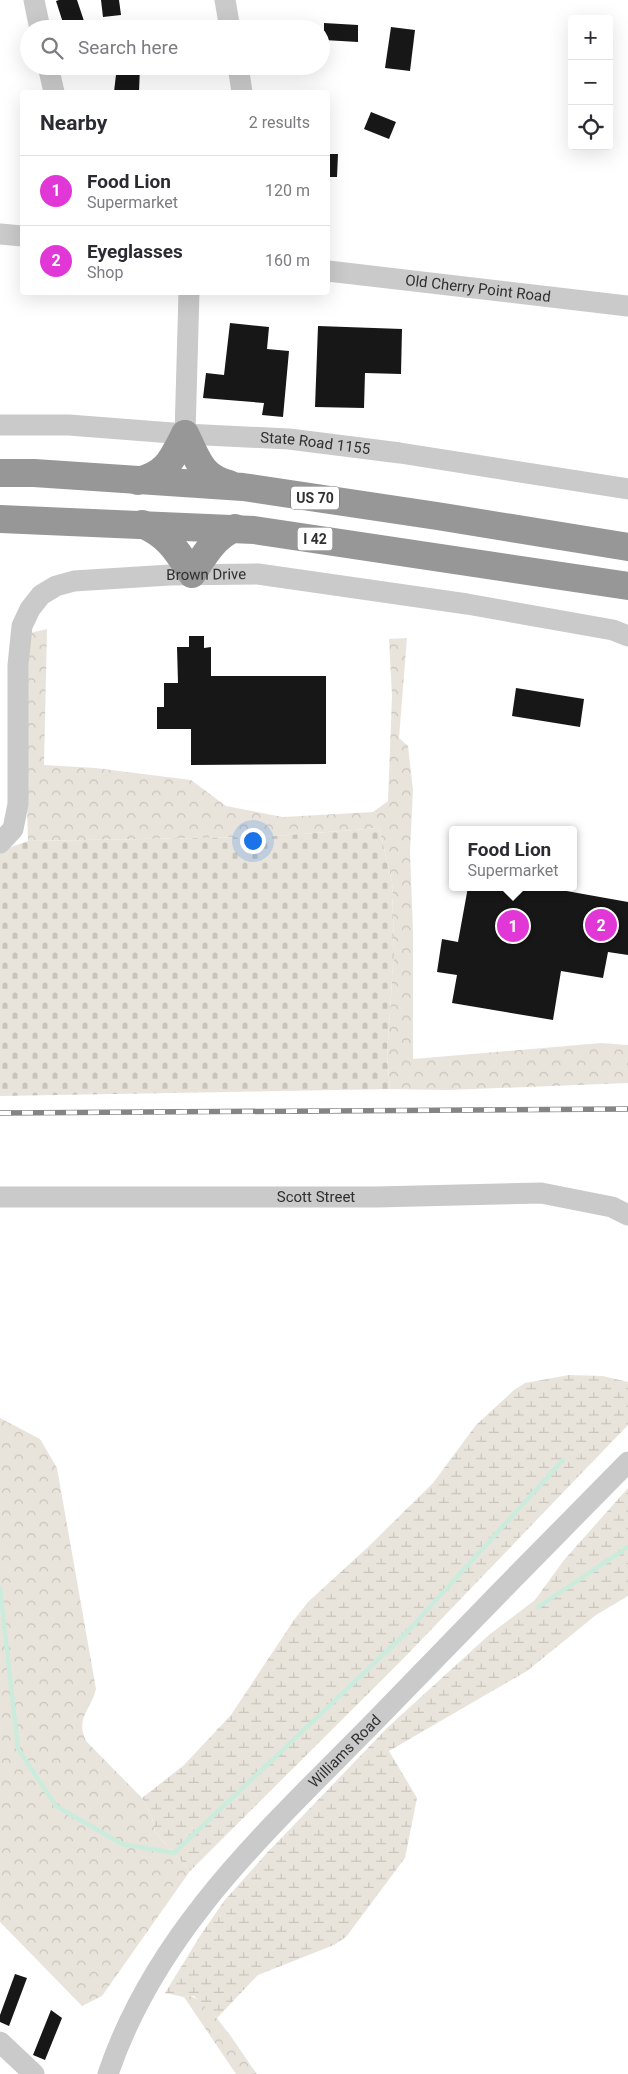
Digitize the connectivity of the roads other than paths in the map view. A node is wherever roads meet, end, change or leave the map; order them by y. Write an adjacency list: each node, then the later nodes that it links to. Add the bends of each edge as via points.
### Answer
1 (34, 0): 3 (street)
2 (225, 0): 4 (street)
3 (38, 20)
4 (228, 20)
5 (50, 75): 7 (street)
6 (239, 75): 8 (street)
7 (54, 90)
8 (242, 90)
9 (0, 234): 10 (street)
10 (20, 236)
11 (330, 271): 13 (street, Old Cherry Point Road)
12 (189, 295): 15 (street)
13 (628, 306)
14 (0, 425): 15 (street, State Road 1155, via 70,425)
15 (185, 434): 17 (highway, via 169,464 155,475); 18 (highway, via 205,472 223,482); 19 (street, State Road 1155, via 290,439 400,453)
16 (0, 473): 17 (highway, US 70)
17 (138, 481): 18 (highway, US 70)
18 (243, 487): 23 (highway, US 70)
19 (628, 490)
20 (0, 519): 21 (highway, I 42)
21 (142, 524): 22 (highway, I 42); 24 (highway, via 172,544)
22 (235, 528): 24 (highway, via 214,542); 25 (highway, I 42)
23 (628, 547)
24 (192, 574): 26 (street, Brown Drive, via 258,574 477,606 613,630); 27 (street, Brown Drive, via 74,581 41,595 30,609 22,626 19,645 17,818 13,829)
25 (628, 586)
26 (628, 636)
27 (0, 843)
28 (0, 1197): 29 (street, Scott Street, via 376,1197 541,1193 612,1207)
29 (628, 1215)
30 (628, 1462): 33 (street, Williams Road, via 226,1876 175,1940 151,1979 130,2019)
31 (0, 2042): 32 (street)
32 (34, 2074)
33 (108, 2074)

